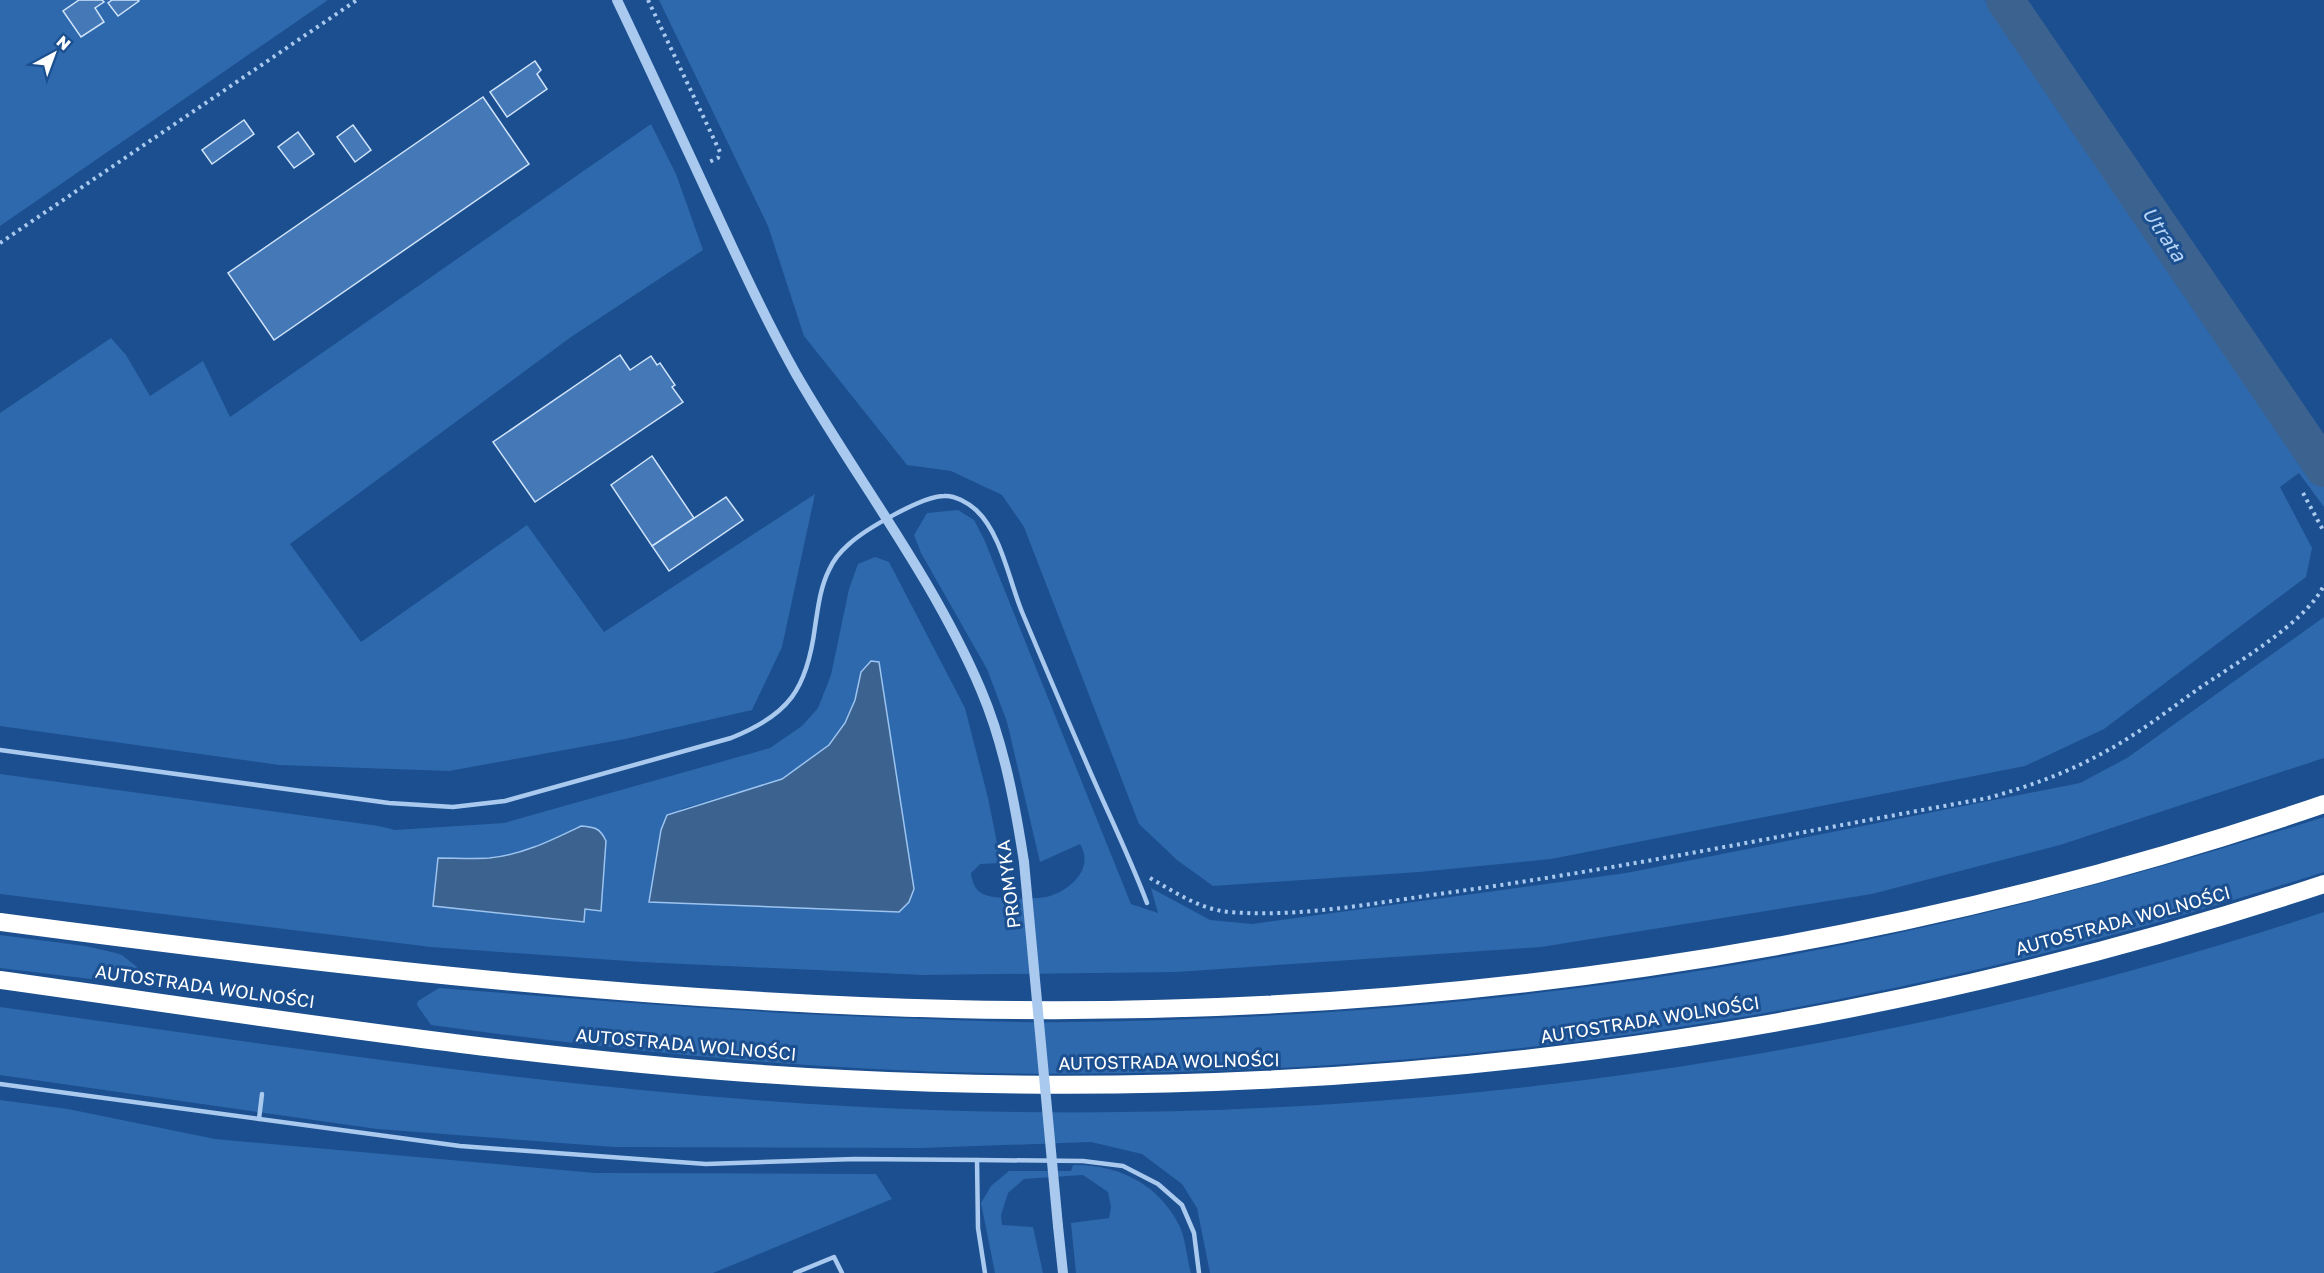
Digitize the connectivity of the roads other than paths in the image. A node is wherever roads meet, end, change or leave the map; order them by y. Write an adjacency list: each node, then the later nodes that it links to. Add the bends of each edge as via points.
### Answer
1 (617, 0): 2 (street, PROMYKA, via 772,329)
2 (886, 519): 3 (lane, via 847,545 833,563 823,585 806,672 798,689 773,717 731,738 505,801 453,807 389,803); 6 (lane, via 944,496 962,500 991,527 1018,602); 16 (street, PROMYKA, bridge, via 927,584 982,692 1015,807 1024,862)
3 (0, 750)
4 (2324, 804): 7 (highway, AUTOSTRADA WOLNOŚCI, via 2101,873 1933,916 1700,960 1440,993 1256,1005 954,1009 695,996 396,972)
5 (2324, 884): 8 (highway, AUTOSTRADA WOLNOŚCI, via 2103,950 1839,1012 1548,1057 1293,1080 1067,1086 842,1079 658,1065)
6 (1147, 903)
7 (0, 922)
8 (0, 981)
9 (0, 1084): 11 (lane)
10 (262, 1094): 11 (lane)
11 (259, 1119): 12 (lane, via 460,1146 706,1164)
12 (977, 1160): 15 (lane, via 978,1228); 17 (lane, via 1083,1161 1123,1166 1158,1184 1182,1205 1194,1233)
13 (795, 1273): 14 (lane, via 834,1257)
14 (842, 1273)
15 (986, 1273)
16 (1063, 1273)
17 (1199, 1273)

